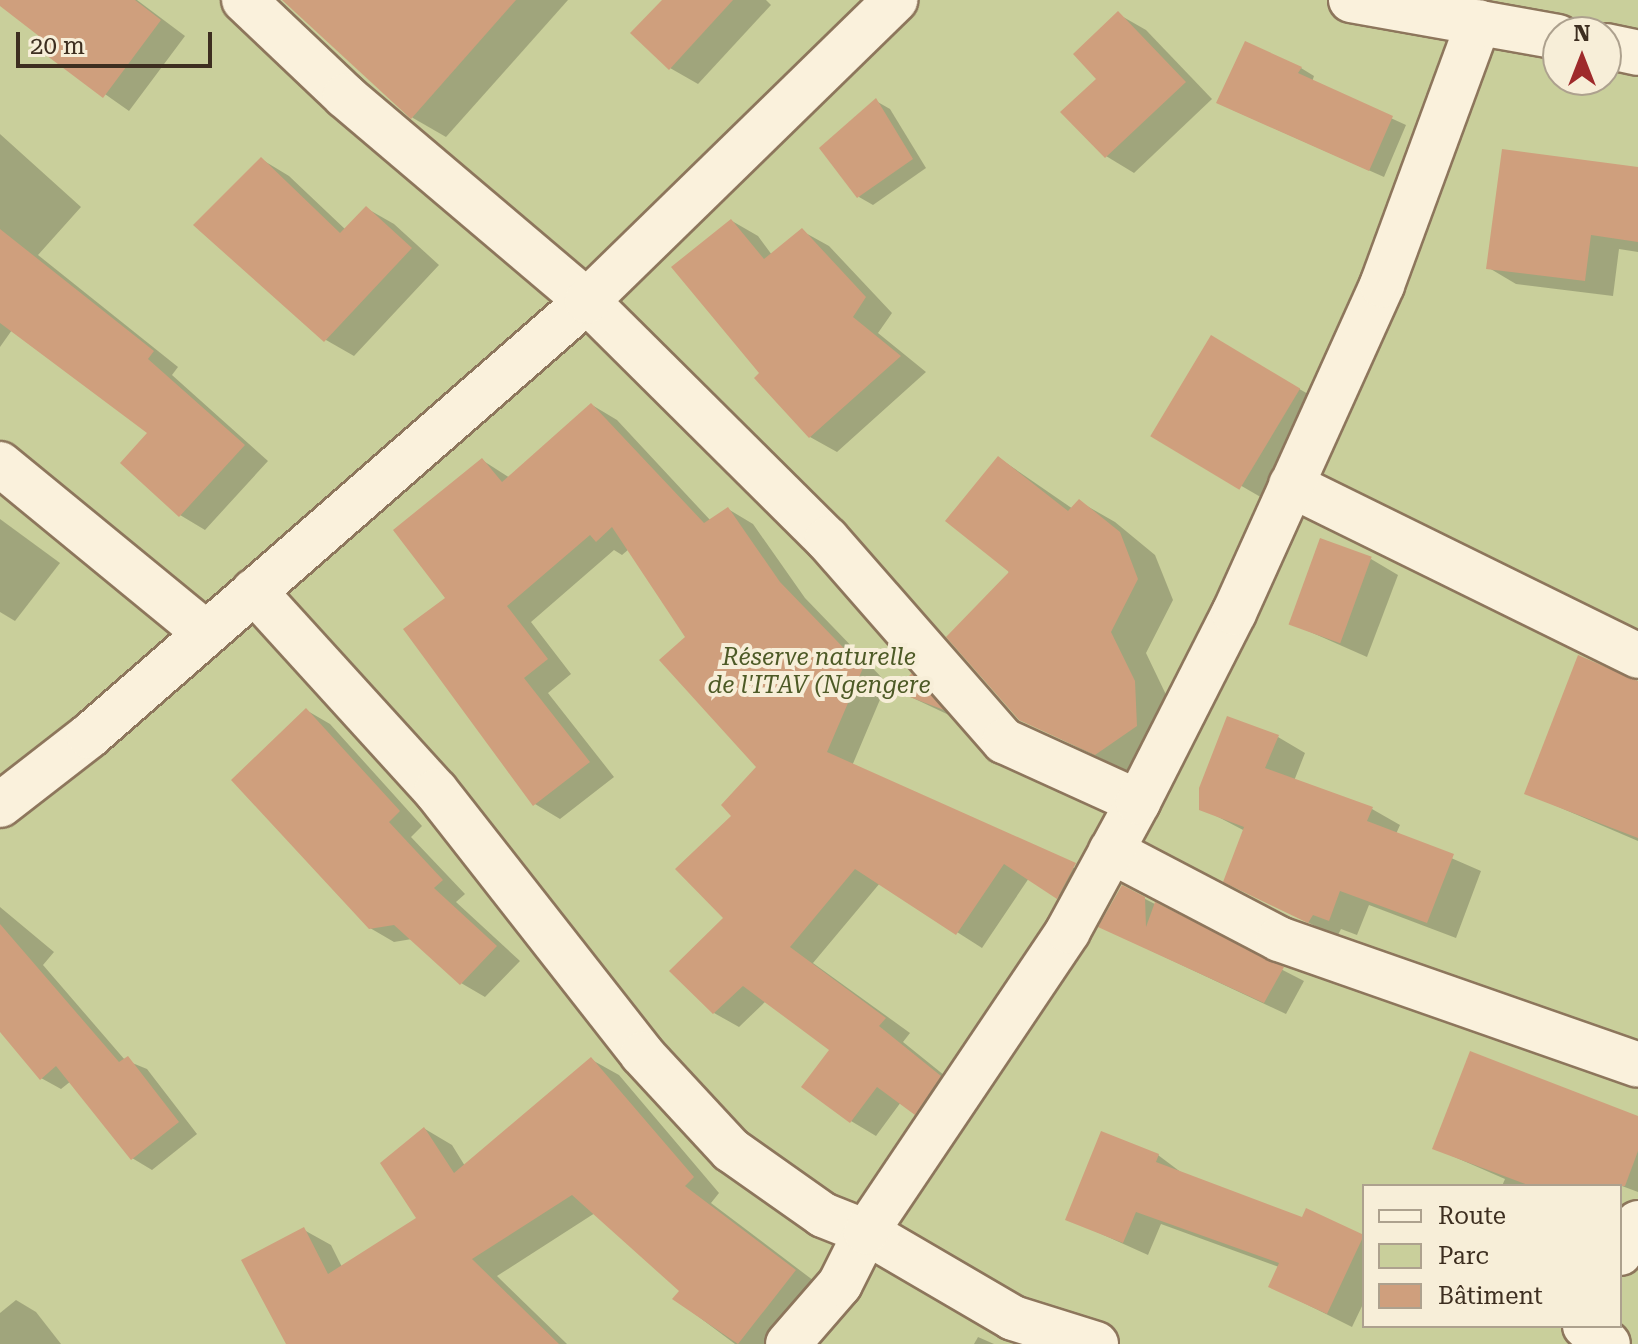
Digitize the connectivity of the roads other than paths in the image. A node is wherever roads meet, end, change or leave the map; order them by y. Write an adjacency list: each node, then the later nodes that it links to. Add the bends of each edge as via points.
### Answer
1 (244, 0): 6 (street, via 345,96)
2 (895, 0): 6 (street)
3 (1351, 0): 4 (street)
4 (1479, 22): 5 (street); 8 (street, via 1382,285)
5 (1542, 34)
6 (587, 301): 9 (street); 12 (street, via 827,539 1004,741)
7 (0, 464): 10 (street)
8 (1291, 485): 11 (street); 12 (street, via 1234,613)
9 (254, 591): 10 (street); 17 (street, via 436,791 642,1054 731,1150 823,1215)
10 (206, 633): 13 (street, via 89,736)
11 (1638, 656)
12 (1138, 802): 14 (street)
13 (0, 805)
14 (1111, 851): 15 (street, via 1279,939); 17 (street, via 1068,931)
15 (1638, 1065)
16 (1638, 1223): 18 (street)
17 (866, 1232): 20 (street, via 840,1284); 21 (street, via 1013,1318)
18 (1622, 1250)
19 (1588, 1328): 22 (street)
20 (788, 1344)
21 (1096, 1344)
22 (1608, 1344)

